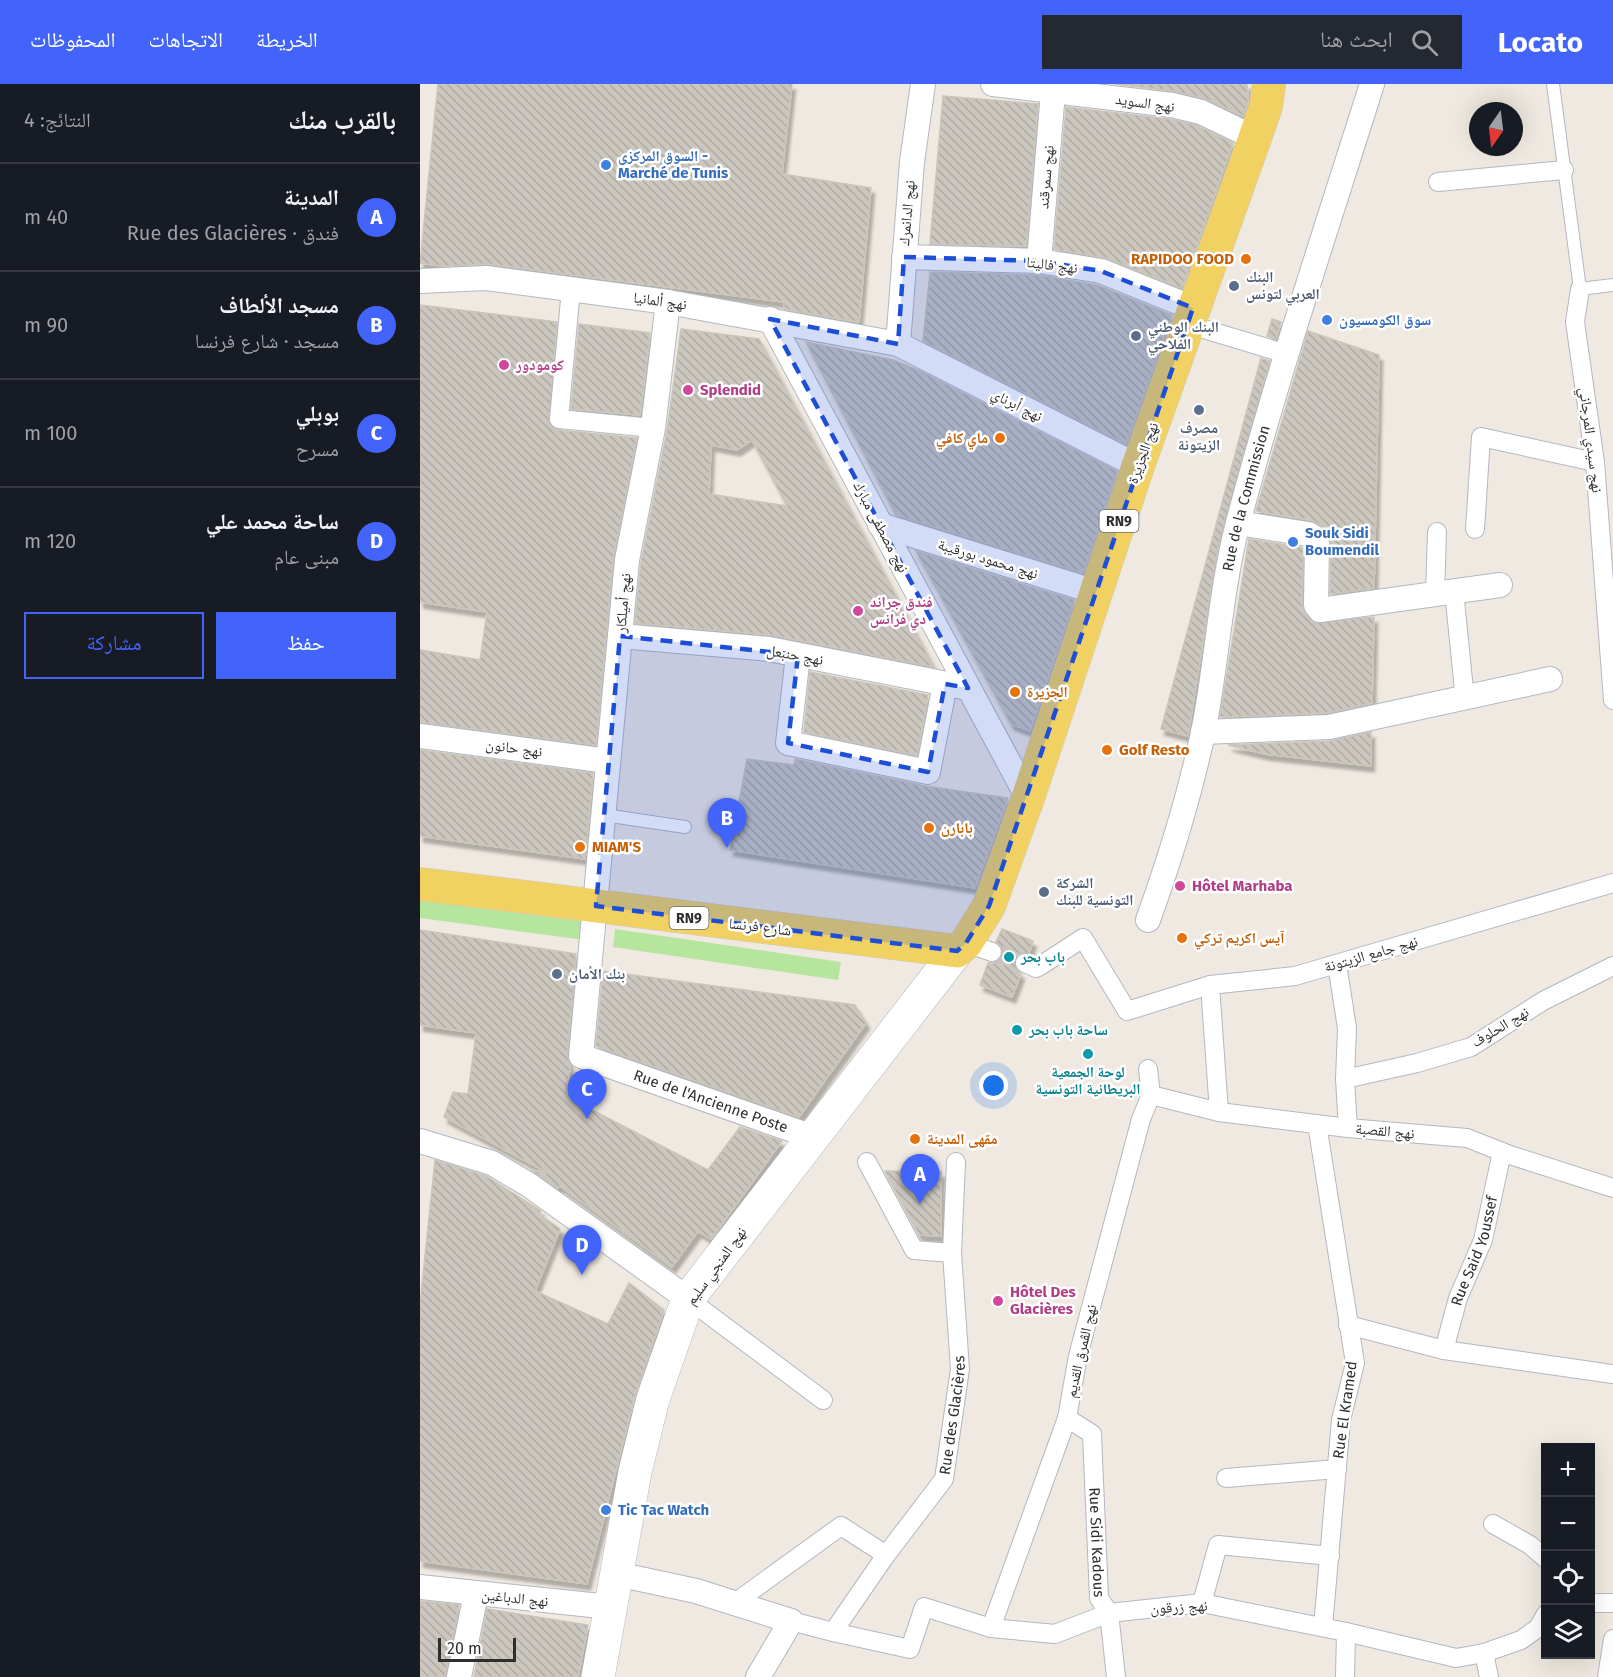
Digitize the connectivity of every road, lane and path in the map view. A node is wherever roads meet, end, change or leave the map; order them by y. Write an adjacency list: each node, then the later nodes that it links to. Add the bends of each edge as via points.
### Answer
1 (923, 84): 10 (street, نهج الدانمرك)
2 (993, 84): 6 (street, نهج السويد)
3 (1269, 84): 7 (main road, نهج الجزيرة / RN9)
4 (1372, 84): 20 (street, Rue de la Commission)
5 (1553, 84): 8 (lane)
6 (1053, 92): 7 (street, نهج السويد, via 1172,105 1201,112); 11 (street, نهج سمرقند)
7 (1255, 138): 17 (main road, نهج الجزيرة / RN9)
8 (1564, 170): 9 (street); 14 (lane)
9 (1438, 182)
10 (904, 257): 11 (street, نهج فاليتا); 19 (street, نهج الدانمرك)
11 (1039, 261): 17 (street, نهج فاليتا, via 1101,271)
12 (420, 281): 15 (street, نهج ألمانيا, via 486,278)
13 (1613, 285): 14 (lane)
14 (1580, 289): 22 (street, نهج سيدي المرجاني, via 1575,322)
15 (571, 290): 16 (street, نهج ألمانيا); 21 (street, via 559,419)
16 (668, 302): 18 (street, نهج ألمانيا); 21 (street, نهج أميلكار)
17 (1190, 316): 20 (street); 23 (main road, نهج الجزيرة / RN9)
18 (770, 318): 19 (street, نهج ألمانيا); 25 (street, نهج مصطفى مبارك)
19 (898, 344): 23 (street, نهج أبرناي)
20 (1287, 354): 24 (street, Rue de la Commission)
21 (653, 428): 31 (street, نهج أميلكار, via 627,560)
22 (1595, 462): 26 (street, via 1481,437); 36 (street, نهج سيدي المرجاني)
23 (1138, 466): 29 (main road, نهج الجزيرة / RN9)
24 (1238, 523): 30 (street, via 1315,538 1316,605 1320,610); 37 (street, Rue de la Commission, via 1228,564)
25 (880, 525): 29 (street, نهج محمود بورقيبة); 34 (street, نهج مصطفى مبارك)
26 (1475, 529)
27 (1437, 532): 30 (street)
28 (1500, 585): 30 (street)
29 (1096, 592): 40 (main road, نهج الجزيرة / RN9)
30 (1445, 593): 35 (street)
31 (620, 636): 32 (street, نهج حنبعل); 39 (street, نهج أميلكار)
32 (798, 655): 34 (street, نهج حنبعل); 34 (street, via 789,743 928,772)
33 (1550, 679): 35 (street)
34 (957, 686): 40 (street, نهج مصطفى مبارك)
35 (1465, 700): 37 (street, via 1329,727)
36 (1613, 700)
37 (1203, 732): 46 (street, Rue de la Commission, via 1181,827)
38 (420, 736): 39 (street, نهج حانون)
39 (608, 761): 41 (street, نهج أميلكار)
40 (1028, 798): 47 (main road, نهج الجزيرة / RN9)
41 (603, 815): 42 (lane); 45 (street, نهج أميلكار)
42 (685, 827)
43 (1613, 883): 49 (street, نهج جامع الزيتونة)
44 (420, 884): 45 (main road, شارع فرنسا / RN9)
45 (596, 906): 47 (main road, شارع فرنسا / RN9); 58 (street, Rue de l'Ancienne Poste, via 581,1056)
46 (1148, 920)
47 (972, 949): 58 (main road, نهج المنجي سليم)
48 (1025, 963): 51 (street, نهج جامع الزيتونة, via 1036,968 1085,939 1126,1011)
49 (1337, 964): 51 (street, نهج جامع الزيتونة, via 1295,976); 53 (street, via 1347,1028)
50 (1613, 966): 53 (street, نهج الحلوف, via 1543,1001 1471,1047)
51 (1210, 985): 55 (street)
52 (1148, 1069): 54 (street, نهج الڨمرڨ القديم)
53 (1346, 1079): 57 (street)
54 (1151, 1095): 55 (street, نهج القصبة); 70 (street, نهج الڨمرڨ القديم, via 1141,1119 1078,1356)
55 (1219, 1112): 56 (street, نهج القصبة)
56 (1317, 1124): 57 (street, نهج القصبة); 66 (street, Rue El Kramed)
57 (1348, 1128): 60 (street, نهج القصبة, via 1467,1138)
58 (813, 1137): 65 (main road, نهج المنجي سليم)
59 (421, 1147): 65 (street, via 492,1163 529,1185)
60 (1502, 1152): 63 (street, نهج القصبة); 67 (street, Rue Said Youssef, via 1483,1240 1458,1298)
61 (867, 1162): 64 (street, via 914,1250)
62 (956, 1162): 64 (street, Rue des Glacières)
63 (1613, 1188)
64 (952, 1253): 74 (street, Rue des Glacières, via 960,1369 944,1479)
65 (688, 1299): 69 (street); 77 (main road, نهج المنجي سليم, via 653,1399)
66 (1348, 1325): 67 (street); 71 (street, Rue El Kramed, via 1355,1363 1341,1419)
67 (1444, 1350): 68 (street)
68 (1613, 1374)
69 (823, 1400)
70 (1067, 1418): 85 (street, Rue Sidi Kadous, via 1092,1434 1100,1598); 89 (street, نهج الڨمرڨ القديم)
71 (1337, 1469): 72 (street); 76 (street, Rue El Kramed)
72 (1226, 1478)
73 (1493, 1524): 75 (street)
74 (886, 1555): 80 (street, via 841,1526); 90 (street, Rue des Glacières)
75 (1541, 1555)
76 (1330, 1556): 81 (street, via 1218,1545); 88 (street, Rue El Kramed)
77 (617, 1574): 80 (street); 84 (main road, نهج المنجي سليم)
78 (420, 1587): 79 (street, نهج الدباغين)
79 (476, 1594): 84 (street, نهج الدباغين); 94 (street)
80 (736, 1602): 86 (street)
81 (1202, 1603): 85 (street, نهج زرقون); 88 (street, نهج زرقون)
82 (1595, 1603): 83 (street)
83 (1613, 1603)
84 (610, 1607): 95 (main road, نهج المنجي سليم)
85 (1109, 1613): 89 (street, نهج زرقون, via 1055,1634); 97 (street, Rue Sidi Kadous)
86 (791, 1621): 90 (street); 96 (street)
87 (1541, 1622): 93 (street, نهج زرقون, via 1521,1640)
88 (1323, 1627): 91 (street, نهج زرقون)
89 (991, 1628): 90 (street, نهج زرقون, via 924,1607 910,1649)
90 (833, 1632)
91 (1346, 1632): 93 (street, نهج زرقون, via 1456,1658); 98 (street)
92 (1613, 1639): 100 (street)
93 (1484, 1653): 99 (street)
94 (459, 1677)
95 (598, 1677)
96 (758, 1677)
97 (1116, 1677)
98 (1345, 1677)
99 (1489, 1677)
100 (1607, 1677)

